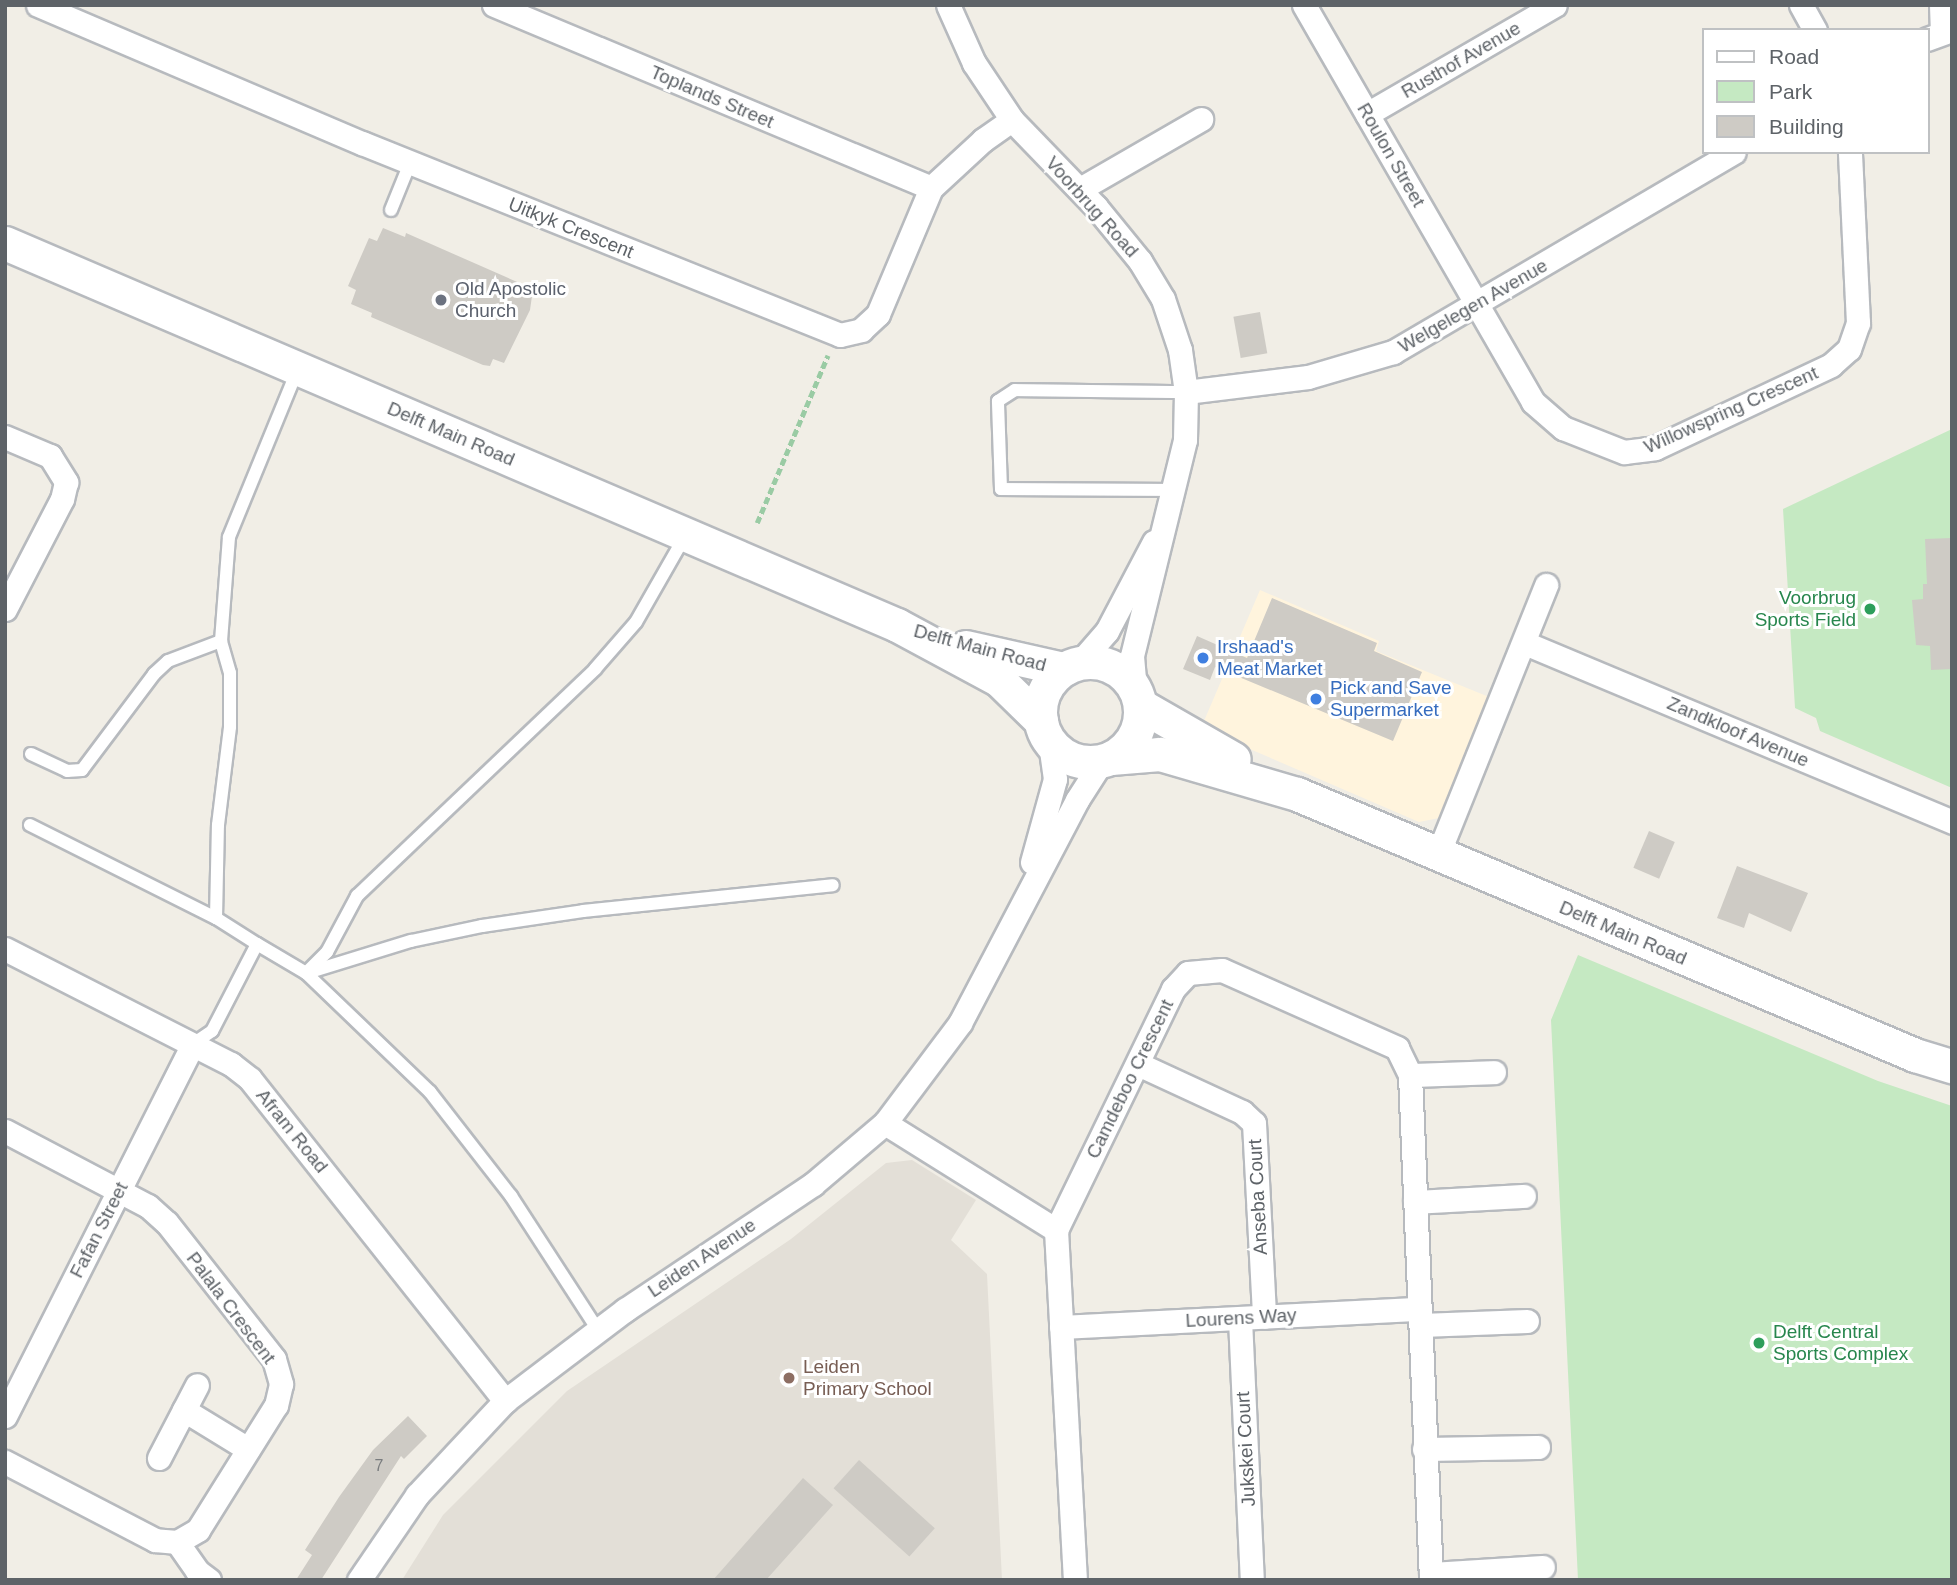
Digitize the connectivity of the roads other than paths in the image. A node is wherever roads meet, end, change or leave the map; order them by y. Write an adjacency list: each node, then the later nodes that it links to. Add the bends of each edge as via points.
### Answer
1 (37, 5): 15 (street, Uitkyk Crescent)
2 (494, 5): 16 (street, Toplands Street)
3 (947, 5): 12 (street, Voorbrug Road, via 974,63)
4 (1304, 5): 10 (street, Roulon Street)
5 (1801, 5): 8 (street)
6 (1941, 5): 9 (street)
7 (1545, 8): 10 (street, Rusthof Avenue)
8 (1814, 28)
9 (1940, 33)
10 (1367, 114): 20 (street, Roulon Street)
11 (1201, 119): 17 (street)
12 (1012, 120): 16 (street, Uitkyk Crescent); 17 (street, Voorbrug Road)
13 (1731, 154): 20 (street, Welgelegen Avenue)
14 (1850, 154): 20 (street, Willowspring Crescent, via 1858,323 1849,349 1830,365 1655,448 1624,452 1546,416 1499,346)
15 (410, 163): 16 (street, Uitkyk Crescent, via 840,335 861,330 878,314); 18 (lane)
16 (931, 188)
17 (1080, 190): 22 (street, Voorbrug Road, via 1125,241 1156,286 1180,350)
18 (391, 210)
19 (5, 243): 21 (street, Delft Main Road)
20 (1478, 304): 22 (street, Welgelegen Avenue, via 1394,352 1354,367)
21 (297, 369): 25 (street, Delft Main Road); 29 (lane, via 229,537)
22 (1186, 392): 24 (street, Voorbrug Road, via 1185,440); 24 (lane, via 1015,390 998,401 1001,489)
23 (5, 437): 27 (street, via 50,456 66,482 62,499)
24 (1173, 501): 31 (street, Voorbrug Road, via 1107,631); 32 (street, Voorbrug Road, via 1132,656)
25 (687, 533): 28 (street, Delft Main Road); 45 (lane, via 636,622 595,669 357,895 327,952)
26 (1546, 585): 30 (street)
27 (5, 609)
28 (897, 625): 31 (street, Delft Main Road, via 997,656); 33 (street, Delft Main Road, via 999,680)
29 (221, 641): 34 (lane, via 168,661 82,770 67,771); 42 (lane, via 230,673 230,727 218,825)
30 (1525, 643): 37 (street, Zandkloof Avenue); 39 (street)
31 (1072, 666): 32 (street, via 1112,666); 33 (street, via 1047,686)
32 (1137, 696): 35 (street, via 1137,730); 36 (street, Delft Main Road)
33 (1045, 732): 35 (street, via 1073,760); 41 (street, Leiden Avenue, via 1055,766 1052,794)
34 (31, 754)
35 (1107, 759): 36 (street, Delft Main Road, via 1160,754); 41 (street, Leiden Avenue)
36 (1297, 794): 39 (street, Delft Main Road)
37 (1952, 822)
38 (30, 825): 42 (lane)
39 (1437, 854): 48 (street, Delft Main Road, via 1915,1055)
40 (833, 885): 45 (lane, via 482,926 411,941)
41 (1016, 915): 51 (street, Leiden Avenue, via 960,1023)
42 (216, 918): 43 (lane)
43 (257, 944): 45 (lane); 46 (lane, via 212,1031)
44 (5, 949): 46 (street, Afram Road)
45 (306, 973): 62 (lane, via 430,1092 512,1196)
46 (192, 1045): 53 (street, Fafan Street); 64 (street, Afram Road, via 250,1079)
47 (1138, 1064): 50 (street, Camdeboo Crescent, via 1180,980 1210,968 1387,1040 1405,1060); 56 (street, Camdeboo Crescent); 57 (street, Anseba Court, via 1242,1112 1254,1123)
48 (1952, 1066)
49 (1494, 1072): 50 (street)
50 (1410, 1075): 55 (street, Camdeboo Crescent)
51 (885, 1123): 56 (street); 62 (street, Leiden Avenue, via 813,1184)
52 (5, 1131): 53 (street, Palala Crescent)
53 (119, 1190): 66 (street, Fafan Street); 68 (street, Palala Crescent, via 167,1223 274,1359 281,1384 276,1405)
54 (1524, 1196): 55 (street)
55 (1415, 1202): 58 (street, Camdeboo Crescent)
56 (1056, 1230): 61 (street, Camdeboo Crescent)
57 (1264, 1317): 58 (street, Lourens Way); 59 (street, Lourens Way)
58 (1421, 1317): 60 (street); 69 (street, Camdeboo Crescent)
59 (1240, 1319): 61 (street, Lourens Way); 78 (street, Jukskei Court)
60 (1527, 1321)
61 (1061, 1327): 77 (street, Camdeboo Crescent)
62 (598, 1330): 64 (street, Leiden Avenue)
63 (197, 1385): 65 (street)
64 (505, 1401): 76 (street, Leiden Avenue, via 417,1495)
65 (184, 1410): 68 (street); 70 (street)
66 (5, 1416)
67 (1538, 1447): 69 (street)
68 (248, 1449): 72 (street, Palala Crescent, via 198,1530)
69 (1424, 1450): 74 (street, Camdeboo Crescent)
70 (159, 1458)
71 (5, 1462): 72 (street, via 155,1540)
72 (177, 1542): 75 (street)
73 (1543, 1567): 74 (street, Camdeboo Crescent)
74 (1431, 1577)
75 (209, 1580)
76 (359, 1580)
77 (1075, 1580)
78 (1252, 1580)

